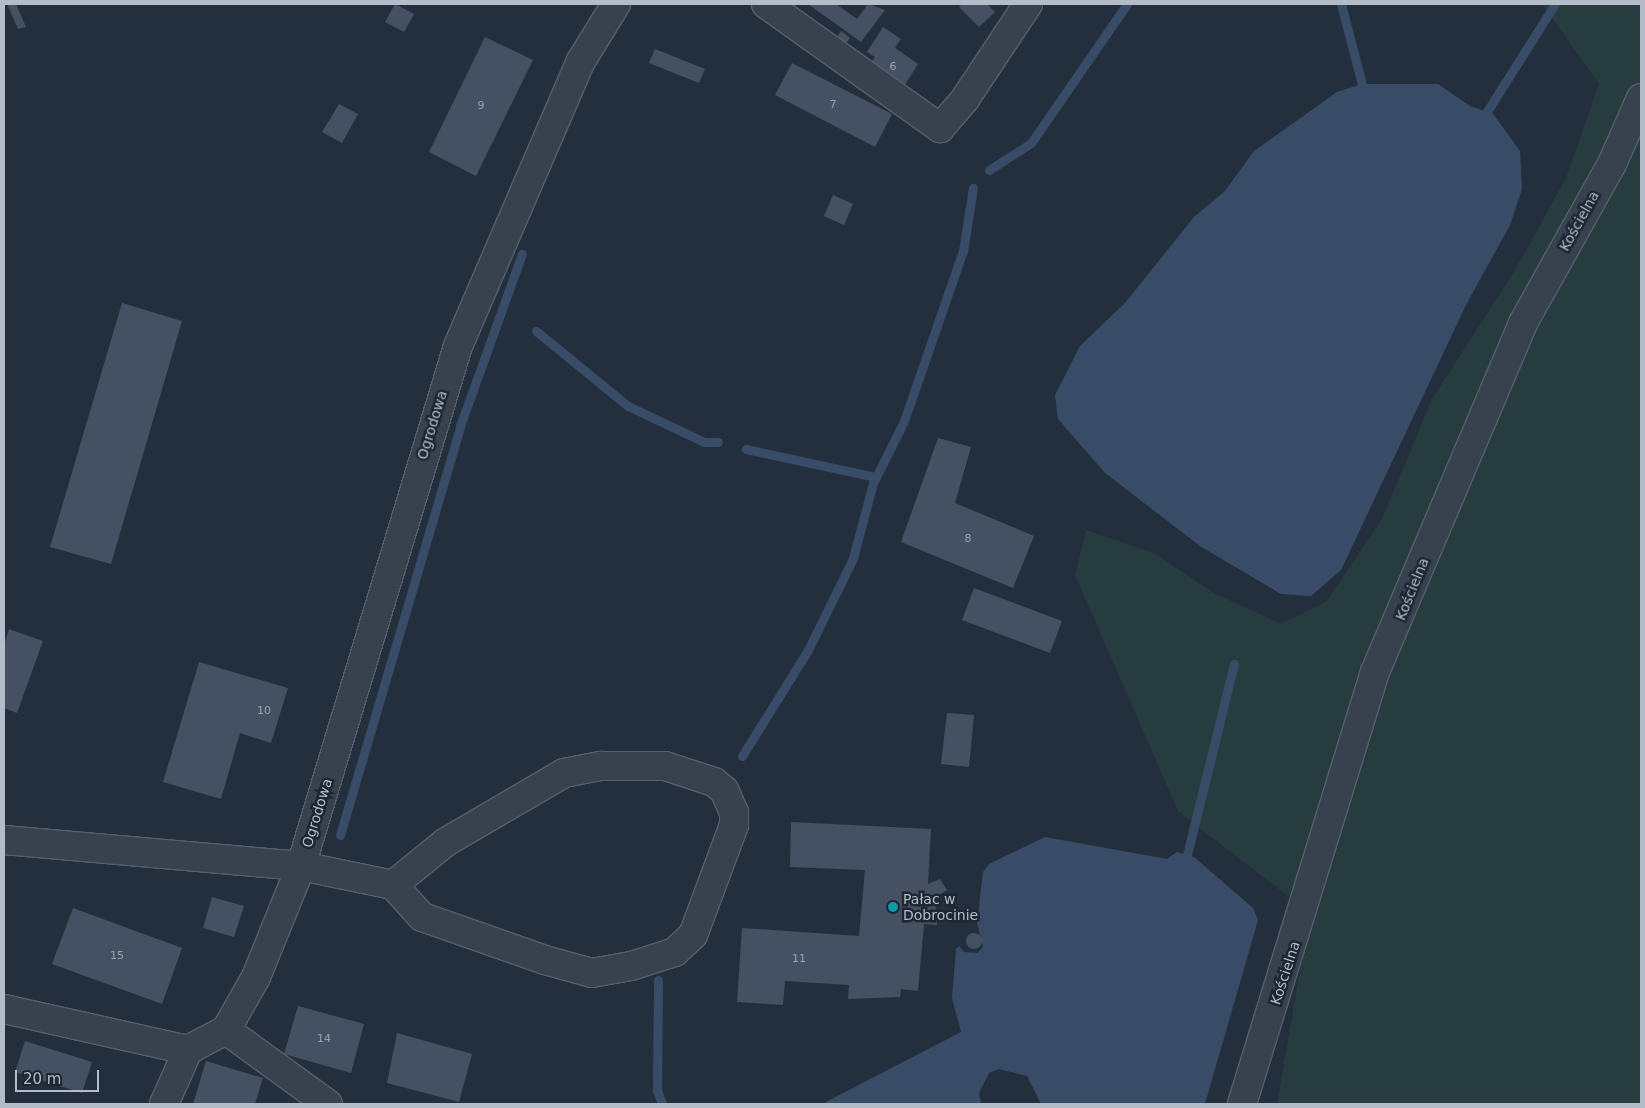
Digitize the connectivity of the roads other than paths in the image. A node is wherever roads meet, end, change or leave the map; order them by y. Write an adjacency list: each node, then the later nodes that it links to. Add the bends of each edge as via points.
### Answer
1 (616, 4): 6 (street, Ogrodowa, via 581,61 458,346)
2 (766, 4): 3 (street, via 940,128 965,99)
3 (1028, 4)
4 (1641, 98): 13 (street, Kościelna, via 1612,164 1523,323 1376,672)
5 (4, 840): 6 (street)
6 (301, 866): 7 (street); 9 (street, Ogrodowa, via 256,977)
7 (393, 885): 7 (street, via 446,842 564,773 600,766 666,766 714,782 724,790 734,812 734,824 694,935 676,952 631,966 592,973 545,960 422,917)
8 (4, 1009): 10 (street)
9 (226, 1030): 10 (street); 12 (street)
10 (188, 1050): 11 (street)
11 (164, 1104)
12 (328, 1104)
13 (1242, 1104)

